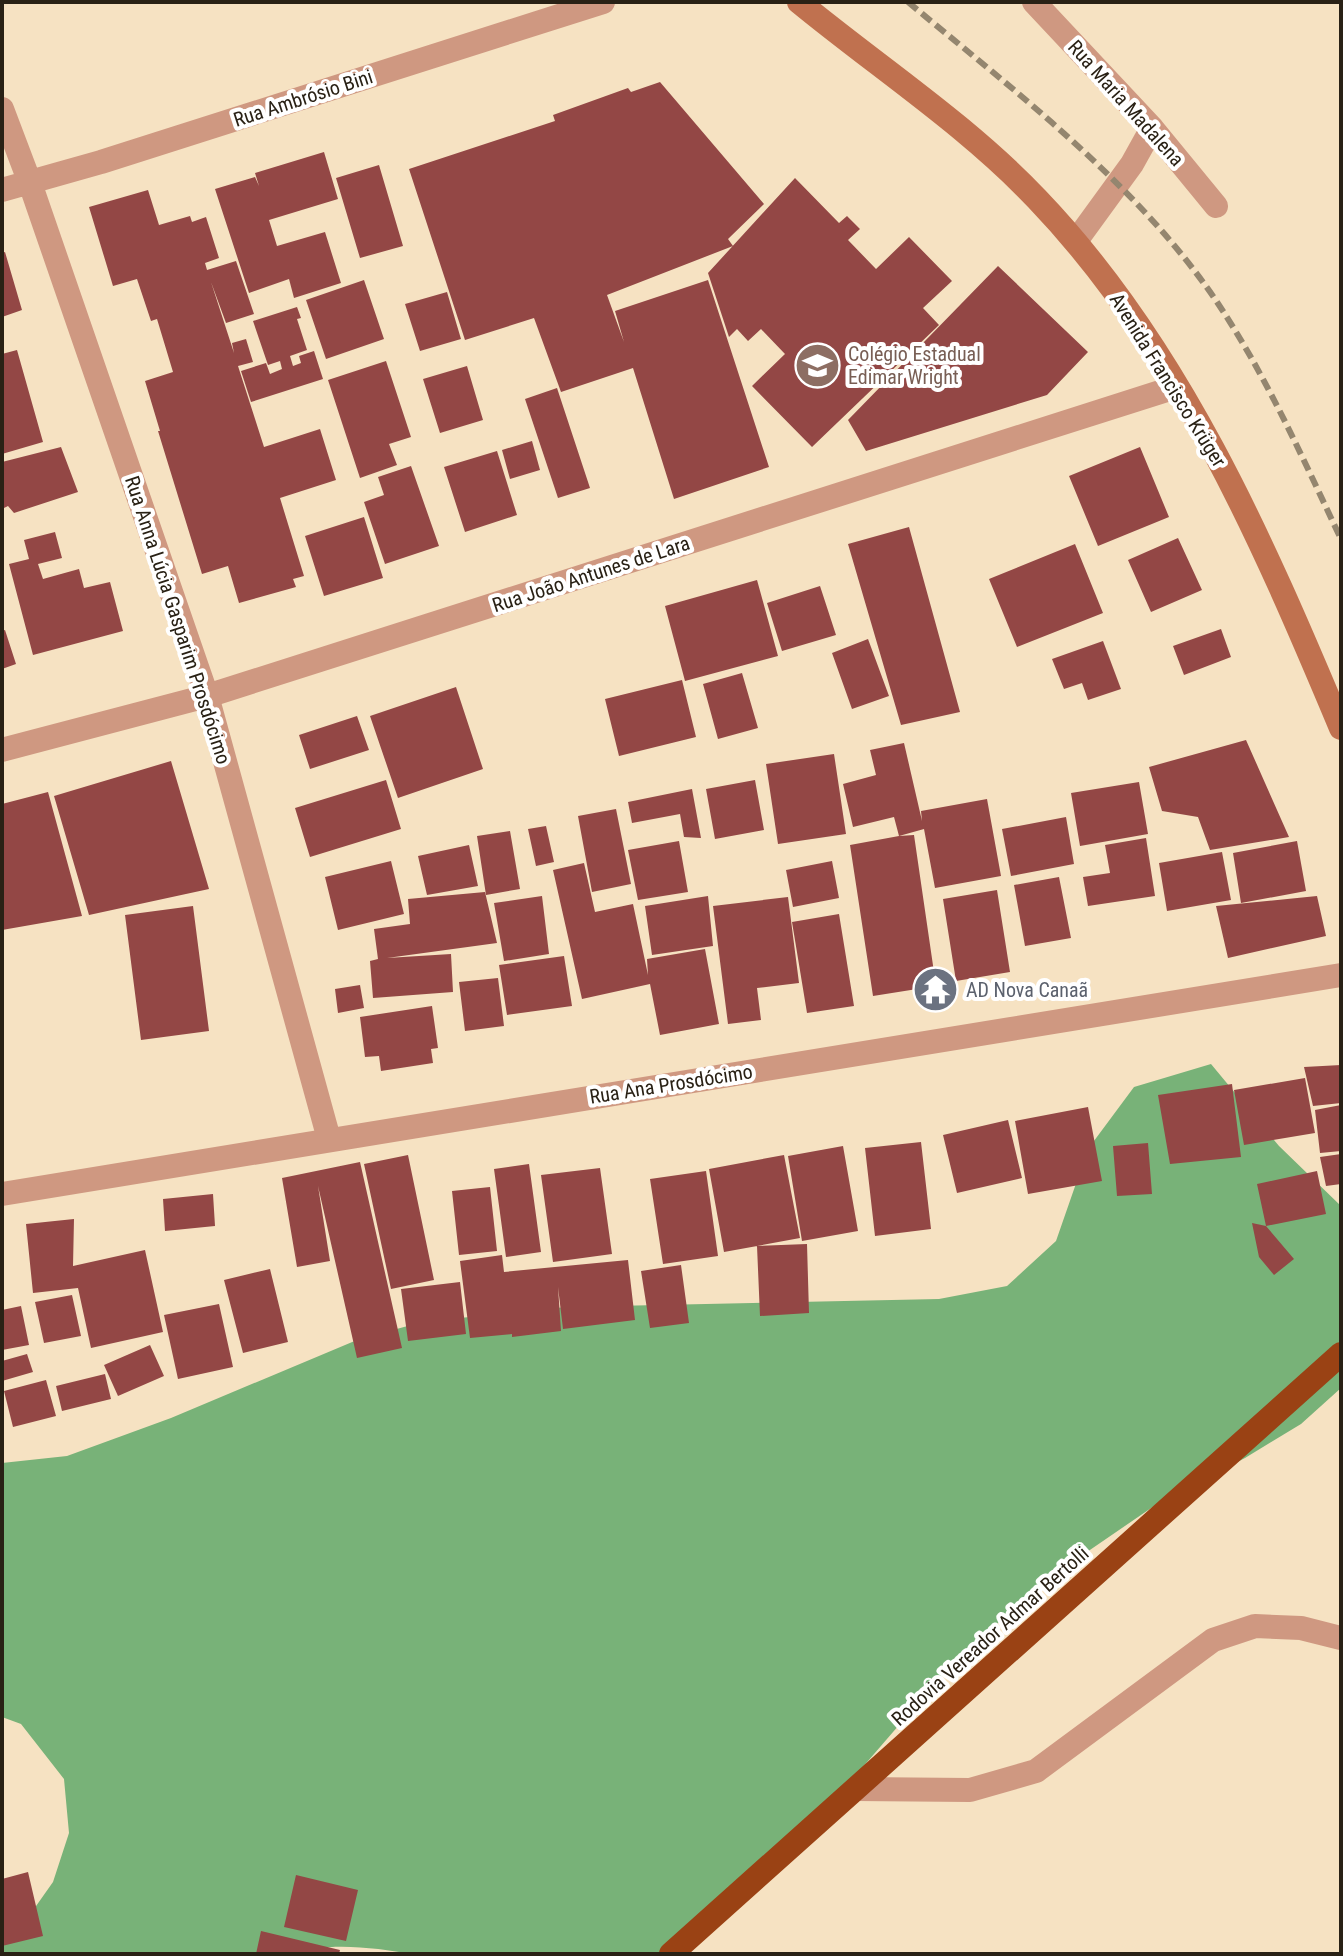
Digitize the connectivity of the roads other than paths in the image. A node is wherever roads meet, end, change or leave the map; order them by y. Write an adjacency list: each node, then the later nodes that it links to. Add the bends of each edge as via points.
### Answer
1 (603, 2): 6 (street, Rua Ambrósio Bini)
2 (799, 2): 9 (main road, Avenida Francisco Krüger, via 966,135)
3 (1034, 2): 5 (street, Rua Maria Madalena)
4 (2, 109): 6 (street, Rua Anna Lúcia Gasparim Prosdócimo)
5 (1152, 128): 8 (street, Rua Maria Madalena); 9 (street)
6 (30, 183): 7 (street, Rua Ambrósio Bini); 11 (street, Rua Anna Lúcia Gasparim Prosdócimo)
7 (2, 190)
8 (1216, 206)
9 (1076, 241): 10 (main road, Avenida Francisco Krüger, via 1141,328)
10 (1176, 387): 11 (street, Rua João Antunes de Lara); 12 (main road, Avenida Francisco Krüger, via 1234,490)
11 (207, 696): 13 (street, Rua João Antunes de Lara); 15 (street, Rua Anna Lúcia Gasparim Prosdócimo)
12 (1341, 728)
13 (2, 750)
14 (1341, 975): 15 (street, Rua Ana Prosdócimo)
15 (329, 1139): 16 (street, Rua Ana Prosdócimo)
16 (2, 1194)
17 (1341, 1354): 19 (highway, Rodovia Vereador Admar Bertolli)
18 (1341, 1638): 19 (street, via 1301,1628 1255,1626 1213,1640 1036,1771 970,1790)
19 (856, 1789): 20 (highway, Rodovia Vereador Admar Bertolli)
20 (671, 1954)

